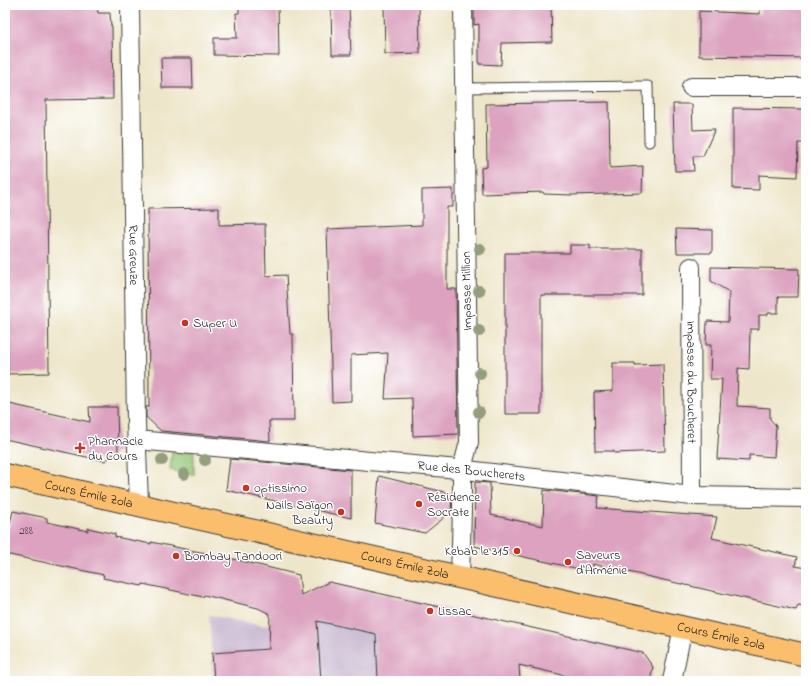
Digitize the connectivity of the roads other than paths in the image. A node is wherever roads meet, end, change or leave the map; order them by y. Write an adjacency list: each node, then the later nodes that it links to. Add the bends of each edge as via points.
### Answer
1 (130, 5): 8 (street, Rue Greuze)
2 (463, 5): 5 (street, Impasse Million)
3 (691, 87): 4 (street)
4 (806, 87)
5 (464, 88): 6 (lane, via 648,86); 9 (street, Impasse Million, via 469,442)
6 (649, 142)
7 (690, 267): 11 (street, Impasse du Boucheret)
8 (137, 440): 9 (street, Rue des Boucherets); 13 (street, Rue Greuze)
9 (462, 469): 11 (street, Rue des Boucherets); 14 (street, Impasse Million)
10 (5, 475): 13 (main road, Cours Émile Zola)
11 (692, 496): 12 (street, Rue des Boucherets)
12 (806, 498)
13 (139, 504): 14 (main road, Cours Émile Zola)
14 (460, 577): 15 (main road, Cours Émile Zola)
15 (683, 628): 16 (main road, Cours Émile Zola); 17 (street)
16 (806, 655)
17 (672, 681)

